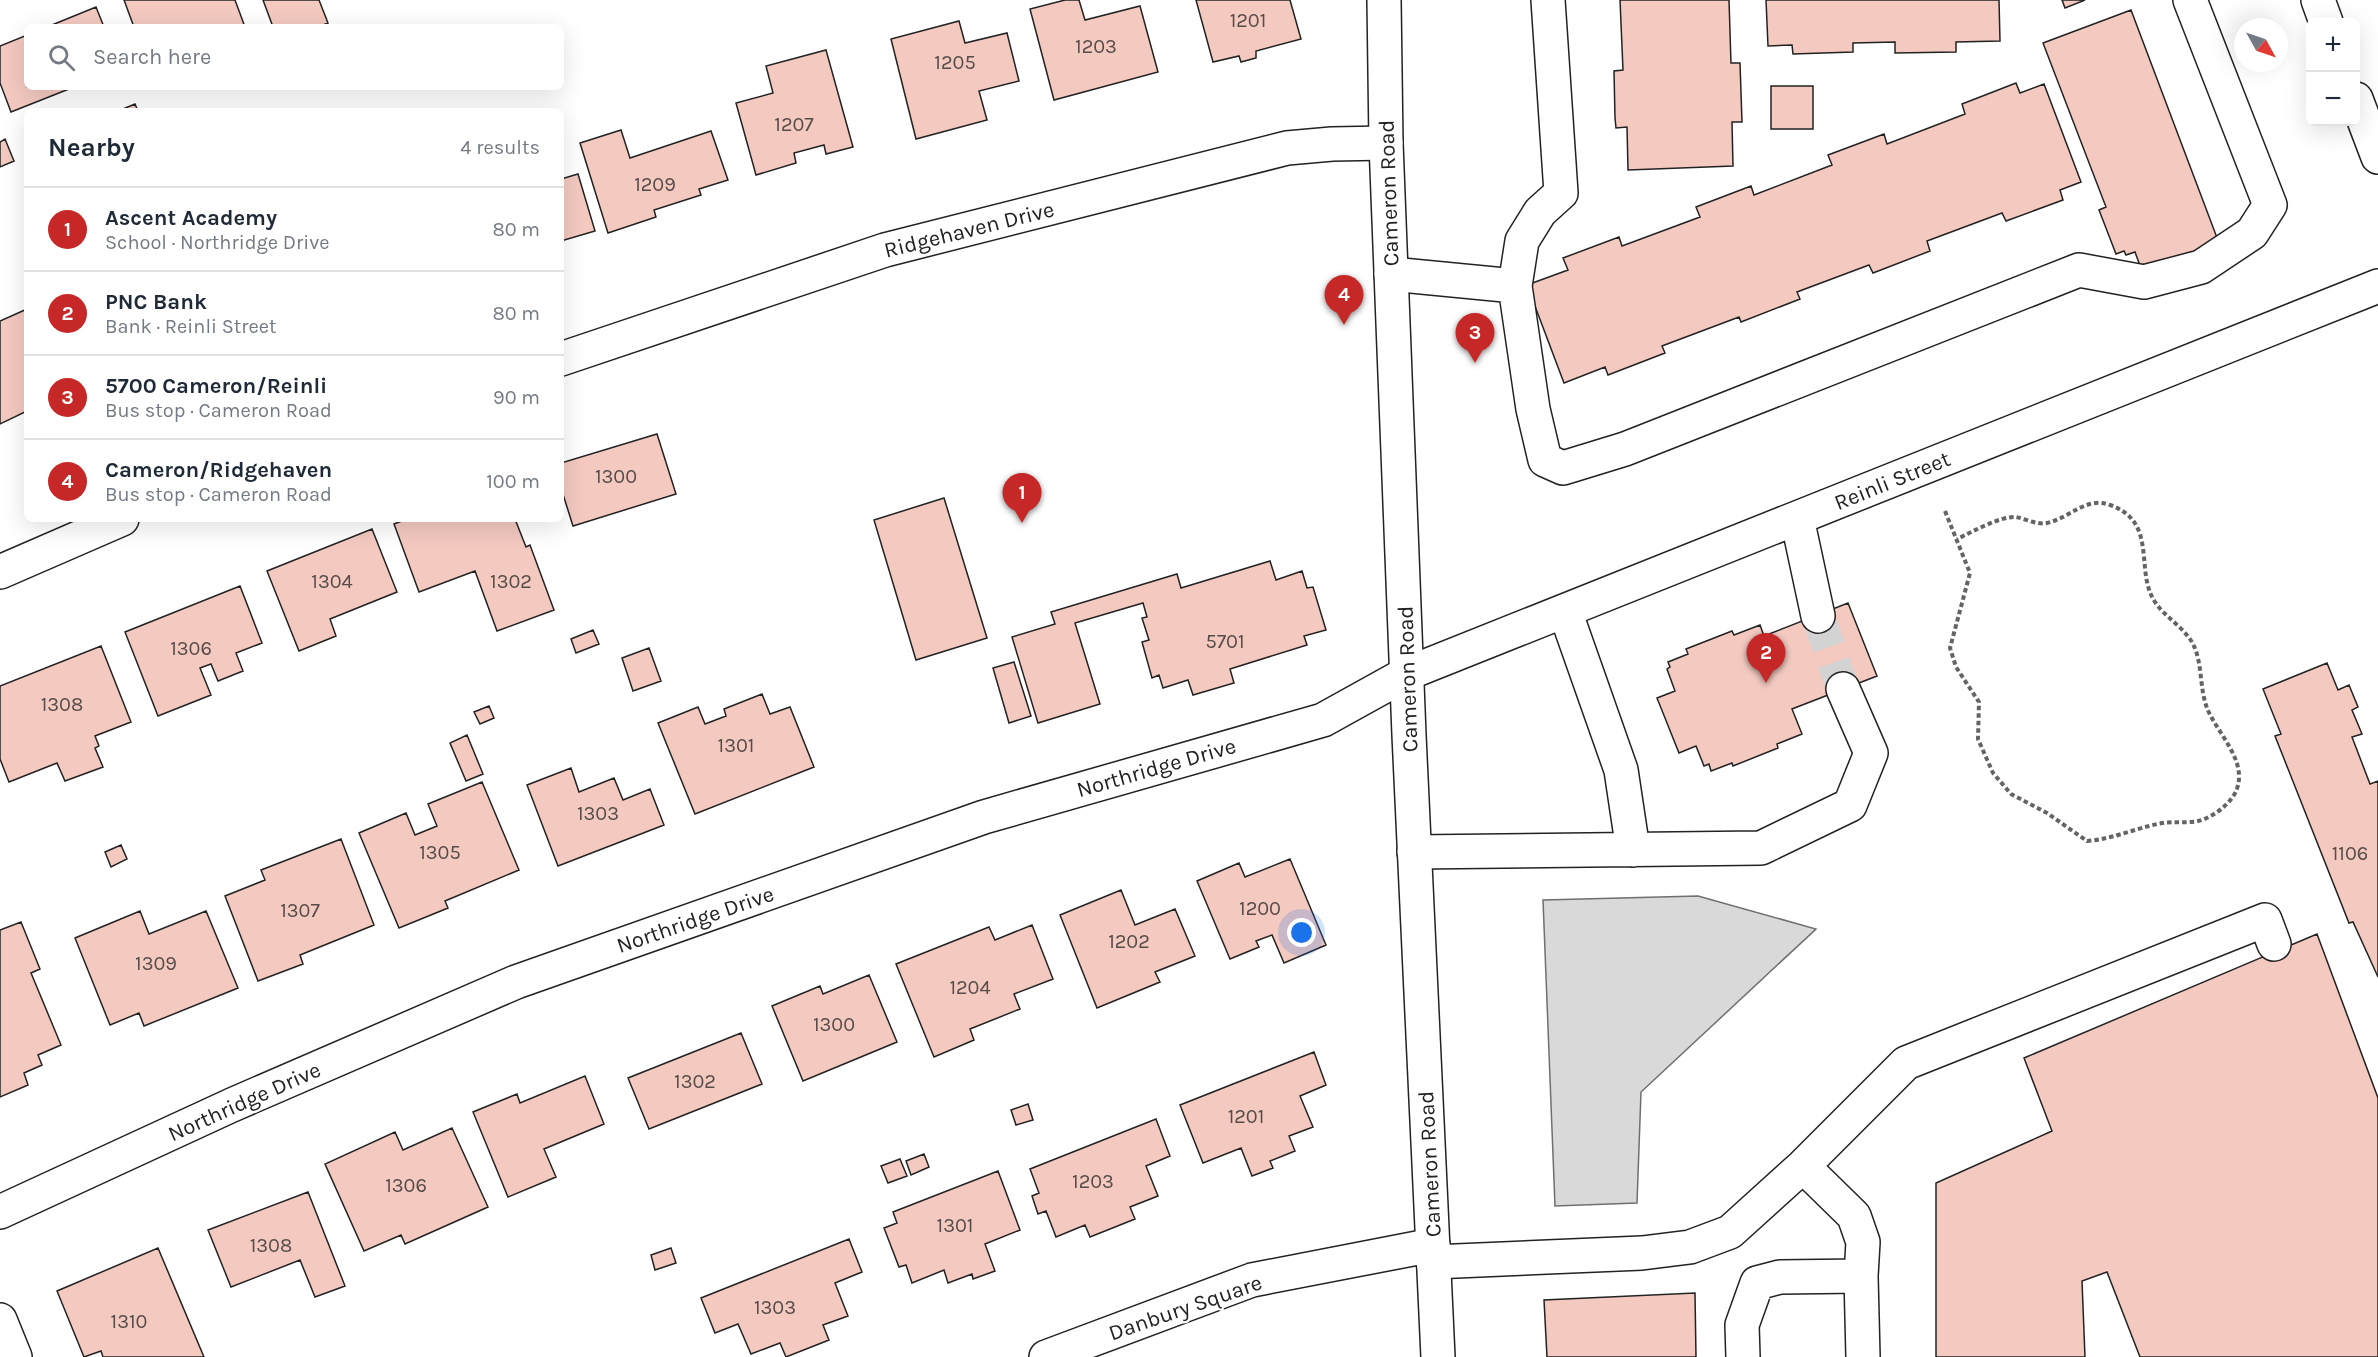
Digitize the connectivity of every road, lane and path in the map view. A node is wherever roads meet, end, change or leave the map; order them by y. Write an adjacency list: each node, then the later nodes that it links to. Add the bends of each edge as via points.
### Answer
1 (1384, 0): 7 (street, Cameron Road)
2 (1548, 0): 10 (street, via 1561,193 1540,212 1522,241)
3 (2190, 0): 10 (street, via 2270,205 2252,233 2201,267 2144,282 2079,270 1625,449 1563,468 1545,460 1533,409)
4 (2318, 0): 5 (street)
5 (2325, 18)
6 (2360, 112): 8 (street)
7 (1386, 143): 9 (street, Cameron Road); 12 (street, Ridgehaven Drive, via 1287,148 885,250)
8 (2378, 157)
9 (1391, 274): 10 (street); 20 (street, Cameron Road)
10 (1515, 286)
11 (2378, 286): 14 (street, Reinli Street)
12 (564, 358)
13 (1945, 511): 16 (path)
14 (1797, 518): 18 (street, Reinli Street); 19 (street)
15 (115, 522): 17 (street)
16 (1957, 538): 16 (path, via 1970,573 1950,648 1956,667 1979,702 1978,739 1993,773 2011,794 2087,841 2162,823 2200,821 2218,813 2234,794 2238,778 2236,759 2207,708 2192,643 2155,603 2147,586 2142,536 2126,514 2111,505 2090,502 2045,524 2015,517)
17 (0, 572)
18 (1564, 611): 20 (street, Reinli Street); 22 (street, via 1621,770)
19 (1818, 616)
20 (1406, 674): 23 (street, Cameron Road); 26 (street, Northridge Drive, via 1323,720 984,817 516,982 232,1105)
21 (1843, 689): 22 (street, via 1871,753 1850,805 1761,848)
22 (1633, 850): 23 (street)
23 (1414, 852): 27 (street, Cameron Road)
24 (2274, 944): 25 (street, Danbury Square, via 2265,920 2148,981 1906,1063)
25 (1803, 1166): 27 (street, Danbury Square, via 1730,1232 1690,1247 1642,1253); 28 (street, via 1854,1216 1863,1242)
26 (0, 1212)
27 (1433, 1254): 31 (street, Danbury Square, via 1252,1280); 32 (street, Cameron Road)
28 (1862, 1276): 33 (street, via 1780,1277 1757,1283 1742,1325); 34 (street)
29 (0, 1320): 30 (street)
30 (15, 1357)
31 (1046, 1357)
32 (1438, 1357)
33 (1743, 1357)
34 (1863, 1357)

